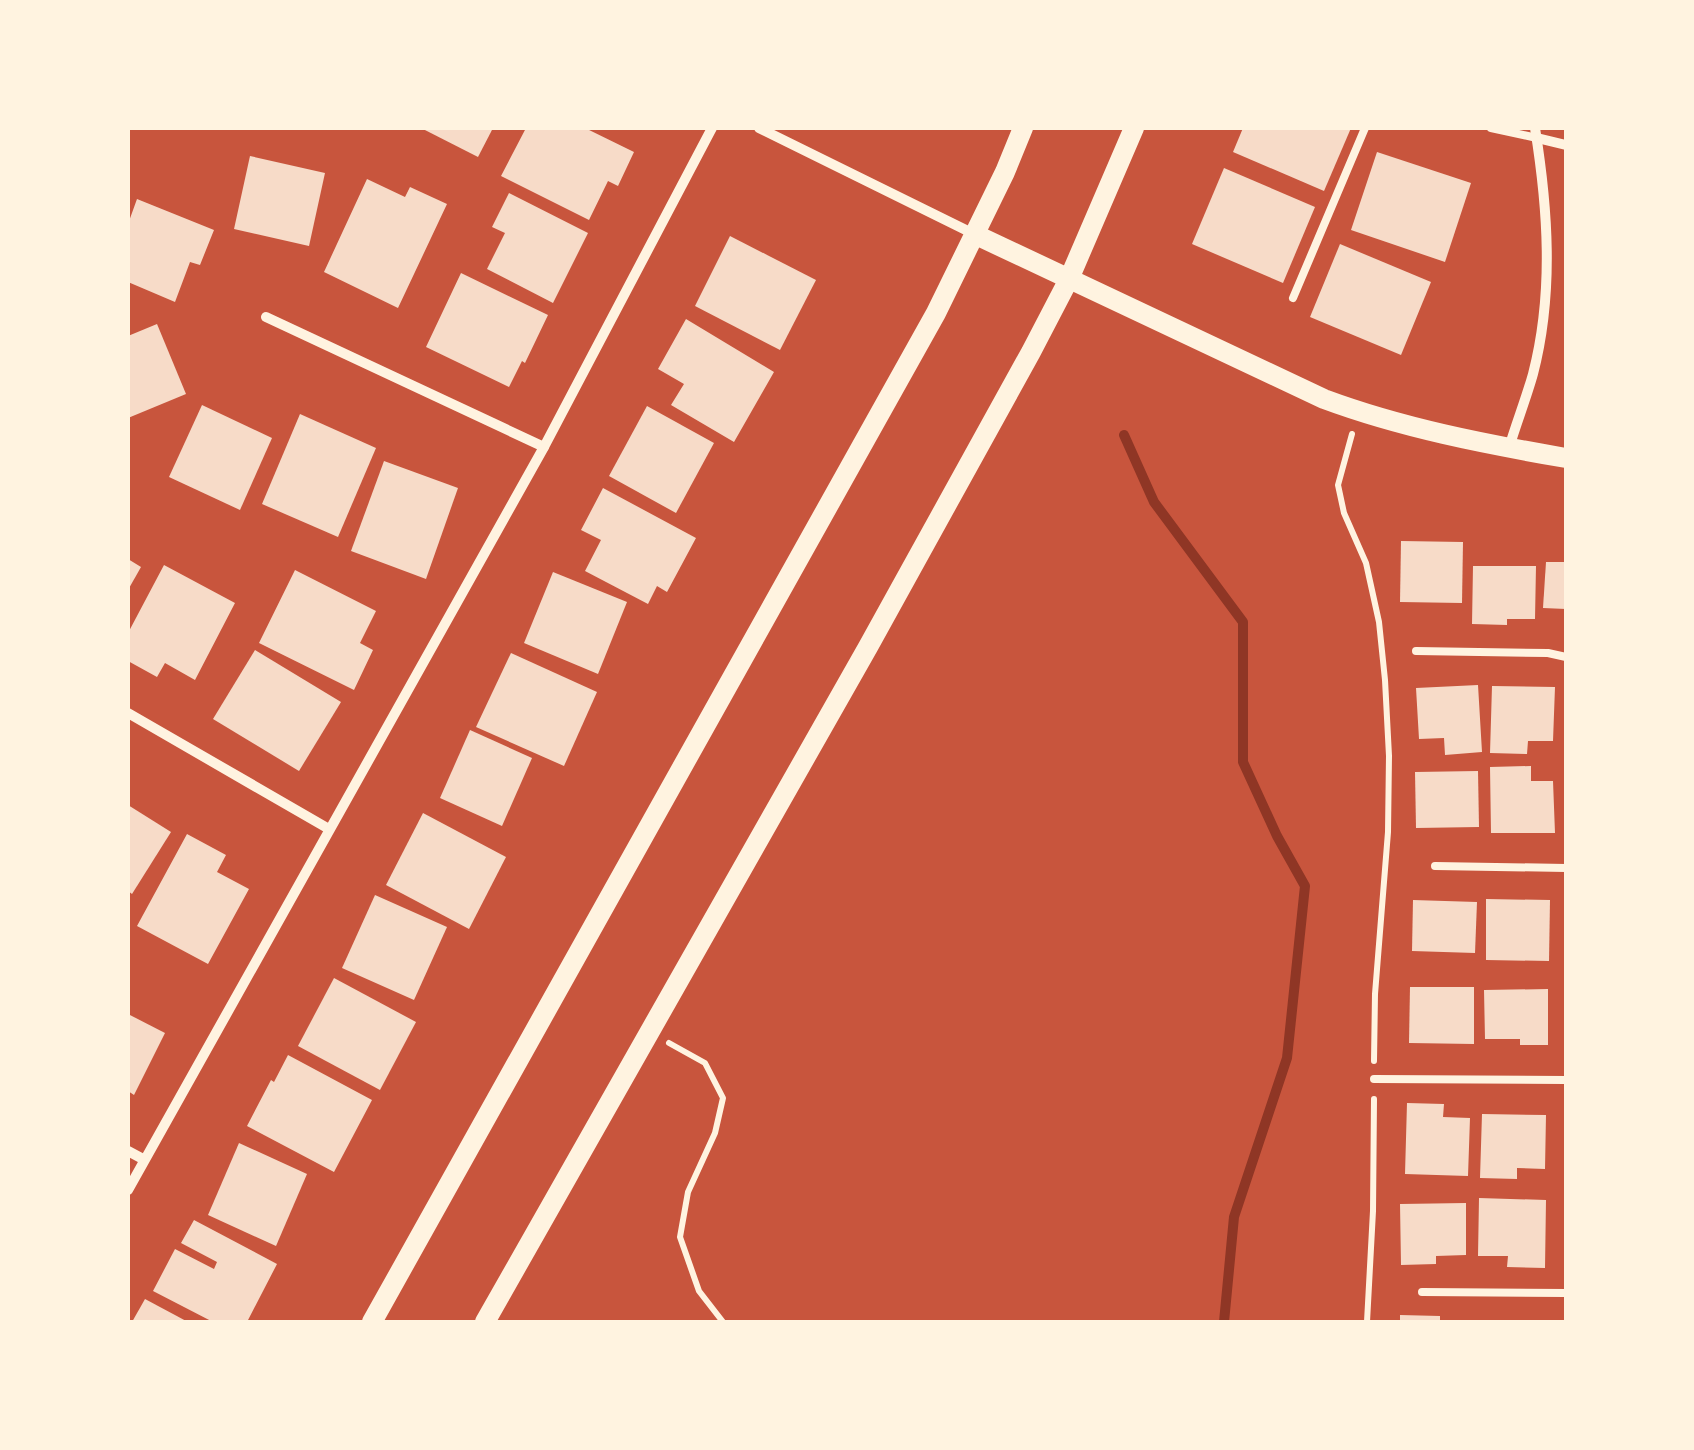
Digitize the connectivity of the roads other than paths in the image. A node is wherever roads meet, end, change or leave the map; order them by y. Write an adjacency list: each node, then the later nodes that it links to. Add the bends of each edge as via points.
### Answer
1 (712, 128): 13 (street)
2 (758, 128): 9 (street)
3 (1023, 128): 9 (main road)
4 (1134, 128): 10 (main road)
5 (1365, 128): 11 (lane)
6 (1491, 128): 7 (lane)
7 (1536, 133): 8 (street); 14 (street, via 1548,234 1544,311 1533,374)
8 (1566, 145)
9 (974, 234): 10 (main road); 29 (main road)
10 (1068, 279): 14 (main road, via 1324,399); 30 (main road, via 868,647)
11 (1294, 298)
12 (266, 316): 13 (street)
13 (544, 447): 19 (street)
14 (1508, 448): 15 (main road)
15 (1566, 458)
16 (1416, 652): 17 (lane)
17 (1566, 657)
18 (128, 713): 19 (street)
19 (329, 829): 25 (street)
20 (1434, 866): 21 (lane)
21 (1566, 868)
22 (1374, 1078): 23 (lane)
23 (1566, 1080)
24 (128, 1151): 25 (street)
25 (143, 1160): 26 (street)
26 (128, 1190)
27 (1422, 1292): 28 (lane)
28 (1566, 1294)
29 (372, 1322)
30 (484, 1322)

